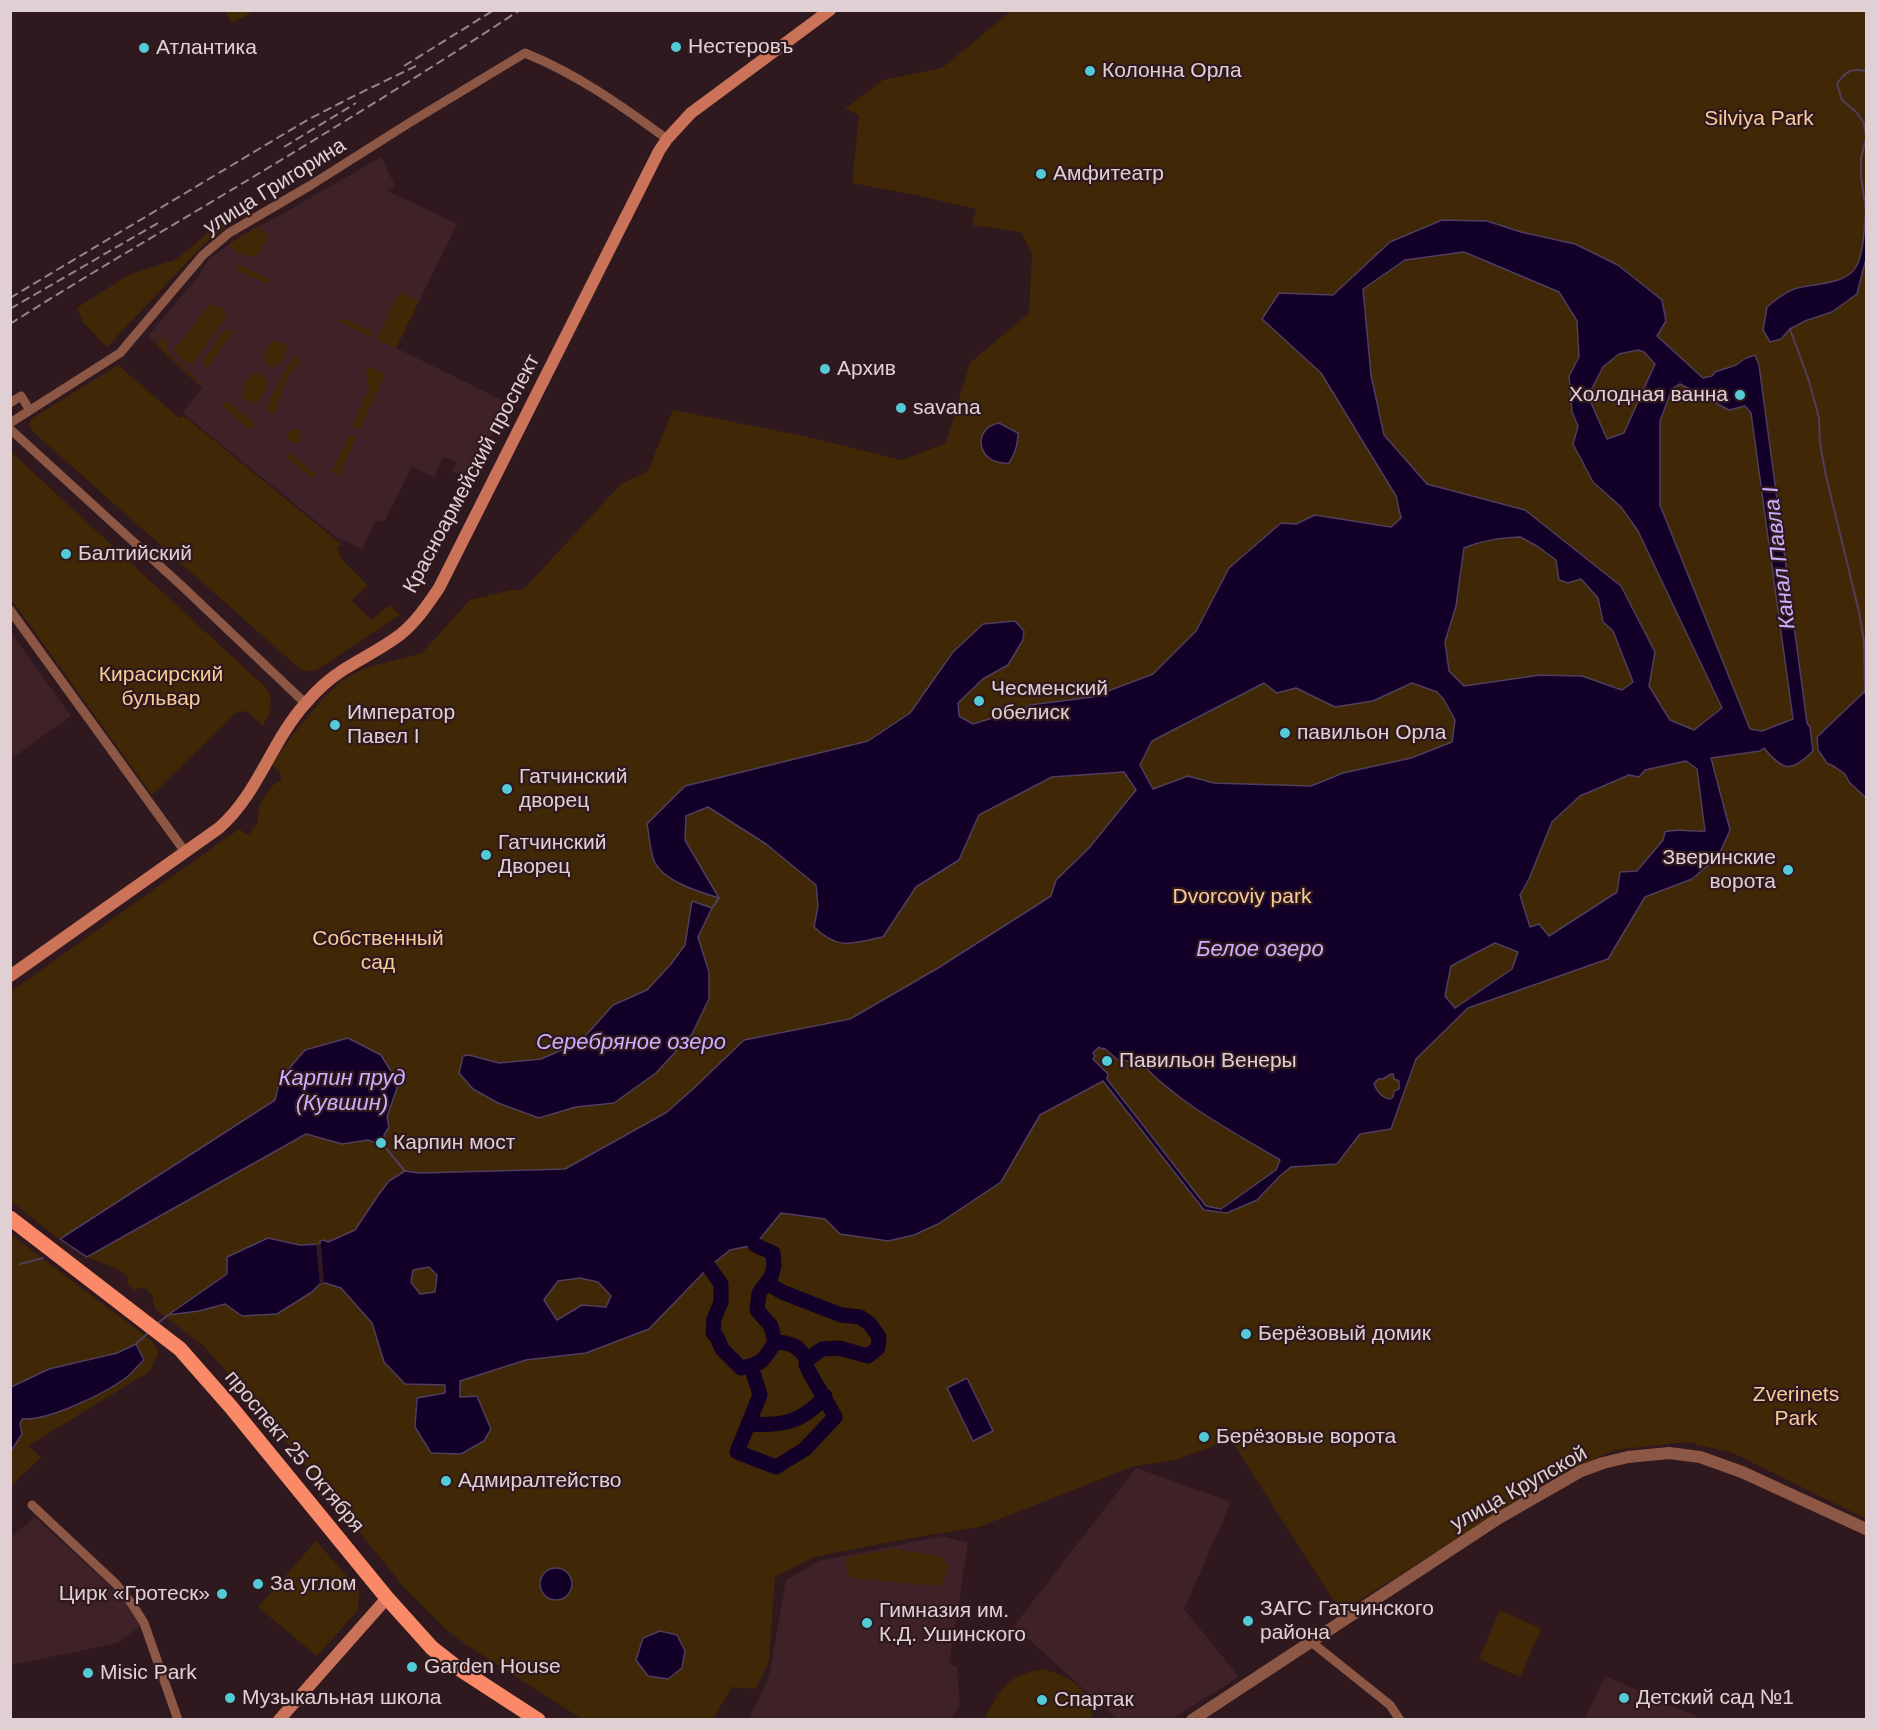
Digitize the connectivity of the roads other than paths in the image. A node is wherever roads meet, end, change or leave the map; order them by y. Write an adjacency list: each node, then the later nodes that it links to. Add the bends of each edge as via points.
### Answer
1 (830, 10): 2 (main road, Красноармейский проспект, via 691,113)
2 (667, 139): 4 (street, улица Григорина, via 580,80 525,53 229,233 203,255 120,353); 8 (main road, Красноармейский проспект, via 439,588 416,621 401,634 341,671)
3 (10, 403): 4 (street, via 21,396)
4 (29, 410): 5 (street, улица Григорина)
5 (10, 423)
6 (10, 429): 8 (street)
7 (10, 610): 9 (street)
8 (305, 703): 9 (main road, Красноармейский проспект, via 287,725 234,815)
9 (186, 853): 10 (main road, Красноармейский проспект)
10 (10, 976)
11 (10, 1218): 14 (main road, проспект 25 Октября, via 180,1349)
12 (32, 1505): 16 (street, via 132,1604 144,1623)
13 (1866, 1529): 15 (street, улица Крупской, via 1700,1457 1669,1453 1628,1457 1581,1471 1498,1518)
14 (387, 1598): 17 (main road); 18 (main road, проспект 25 Октября, via 440,1655)
15 (1310, 1641): 19 (street, улица Крупской); 20 (street, via 1390,1705)
16 (178, 1719)
17 (279, 1719)
18 (538, 1719)
19 (1192, 1719)
20 (1400, 1719)

